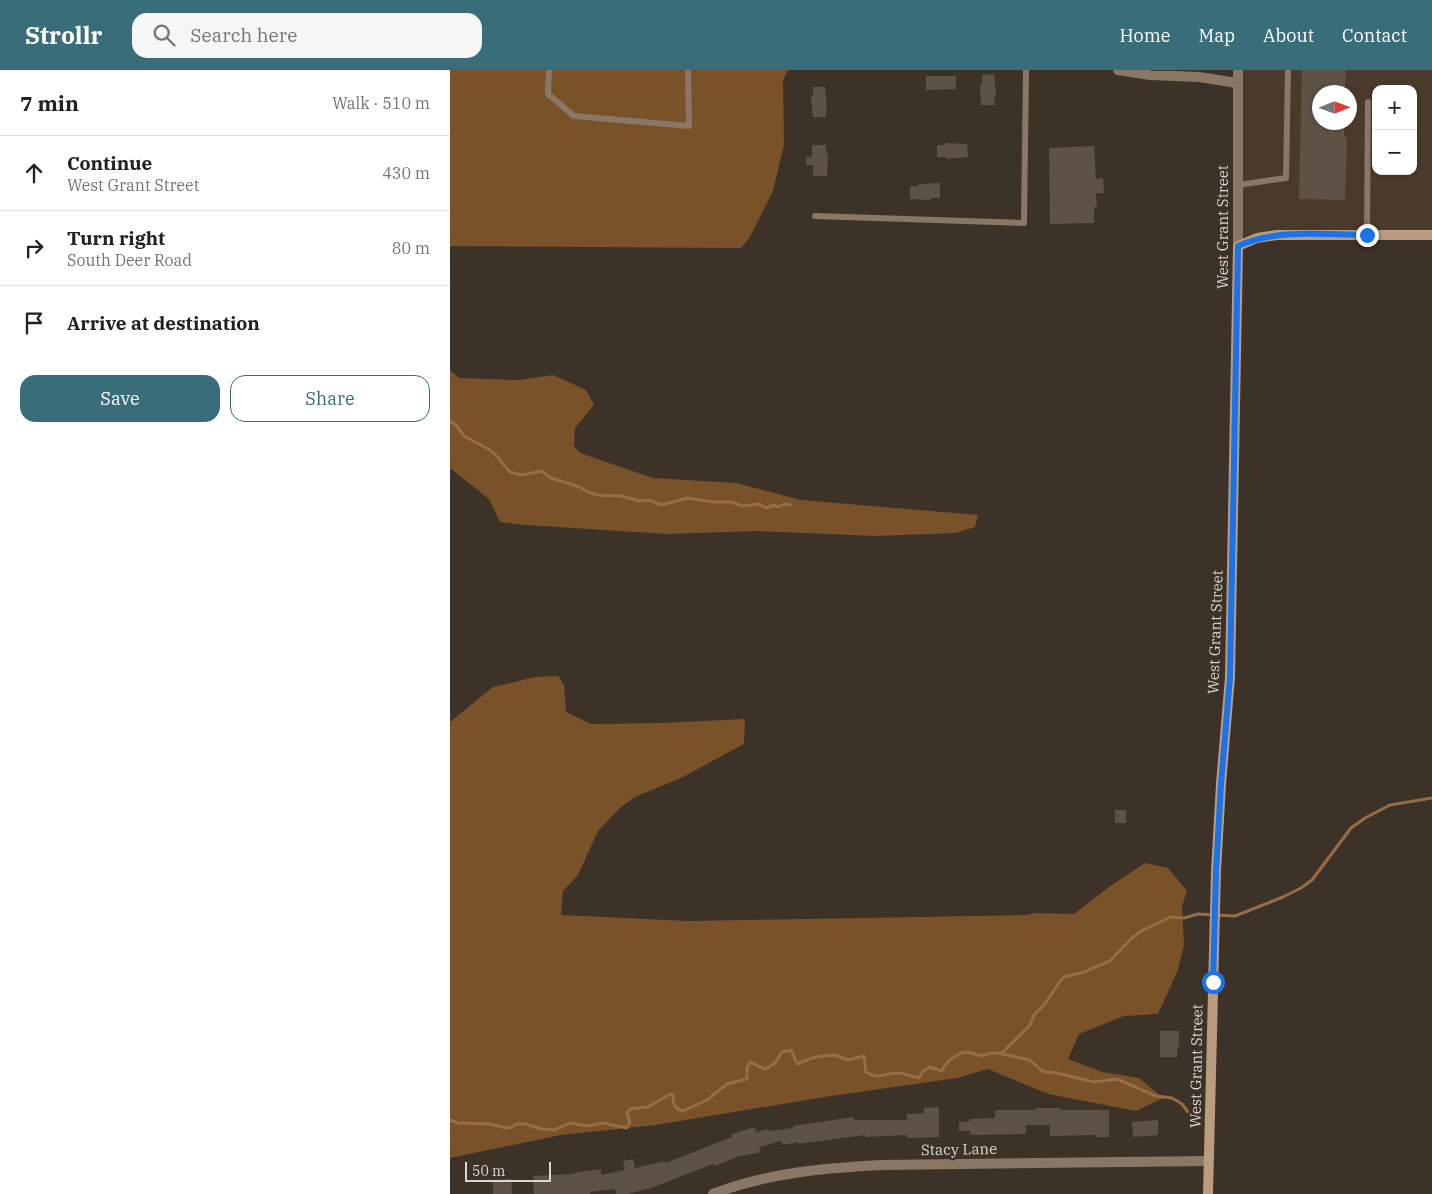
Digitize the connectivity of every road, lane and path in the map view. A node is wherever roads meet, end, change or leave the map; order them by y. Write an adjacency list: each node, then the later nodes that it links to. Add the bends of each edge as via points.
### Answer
1 (549, 70): 2 (lane, via 548,94 574,116 689,126)
2 (688, 70)
3 (1026, 70): 10 (lane, via 1024,223)
4 (1118, 70): 7 (street)
5 (1238, 70): 7 (street, West Grant Street)
6 (1288, 70): 9 (lane, via 1286,178)
7 (1237, 83): 9 (street, West Grant Street)
8 (1368, 102): 11 (lane)
9 (1238, 185): 13 (street, West Grant Street)
10 (816, 216)
11 (1367, 235): 12 (main road); 13 (main road, via 1277,234)
12 (1432, 235)
13 (1238, 246): 14 (main road, West Grant Street, via 1230,677 1216,872)
14 (1209, 1161): 15 (street, Stacy Lane, via 835,1167 740,1185); 16 (main road, West Grant Street)
15 (713, 1194)
16 (1208, 1194)

